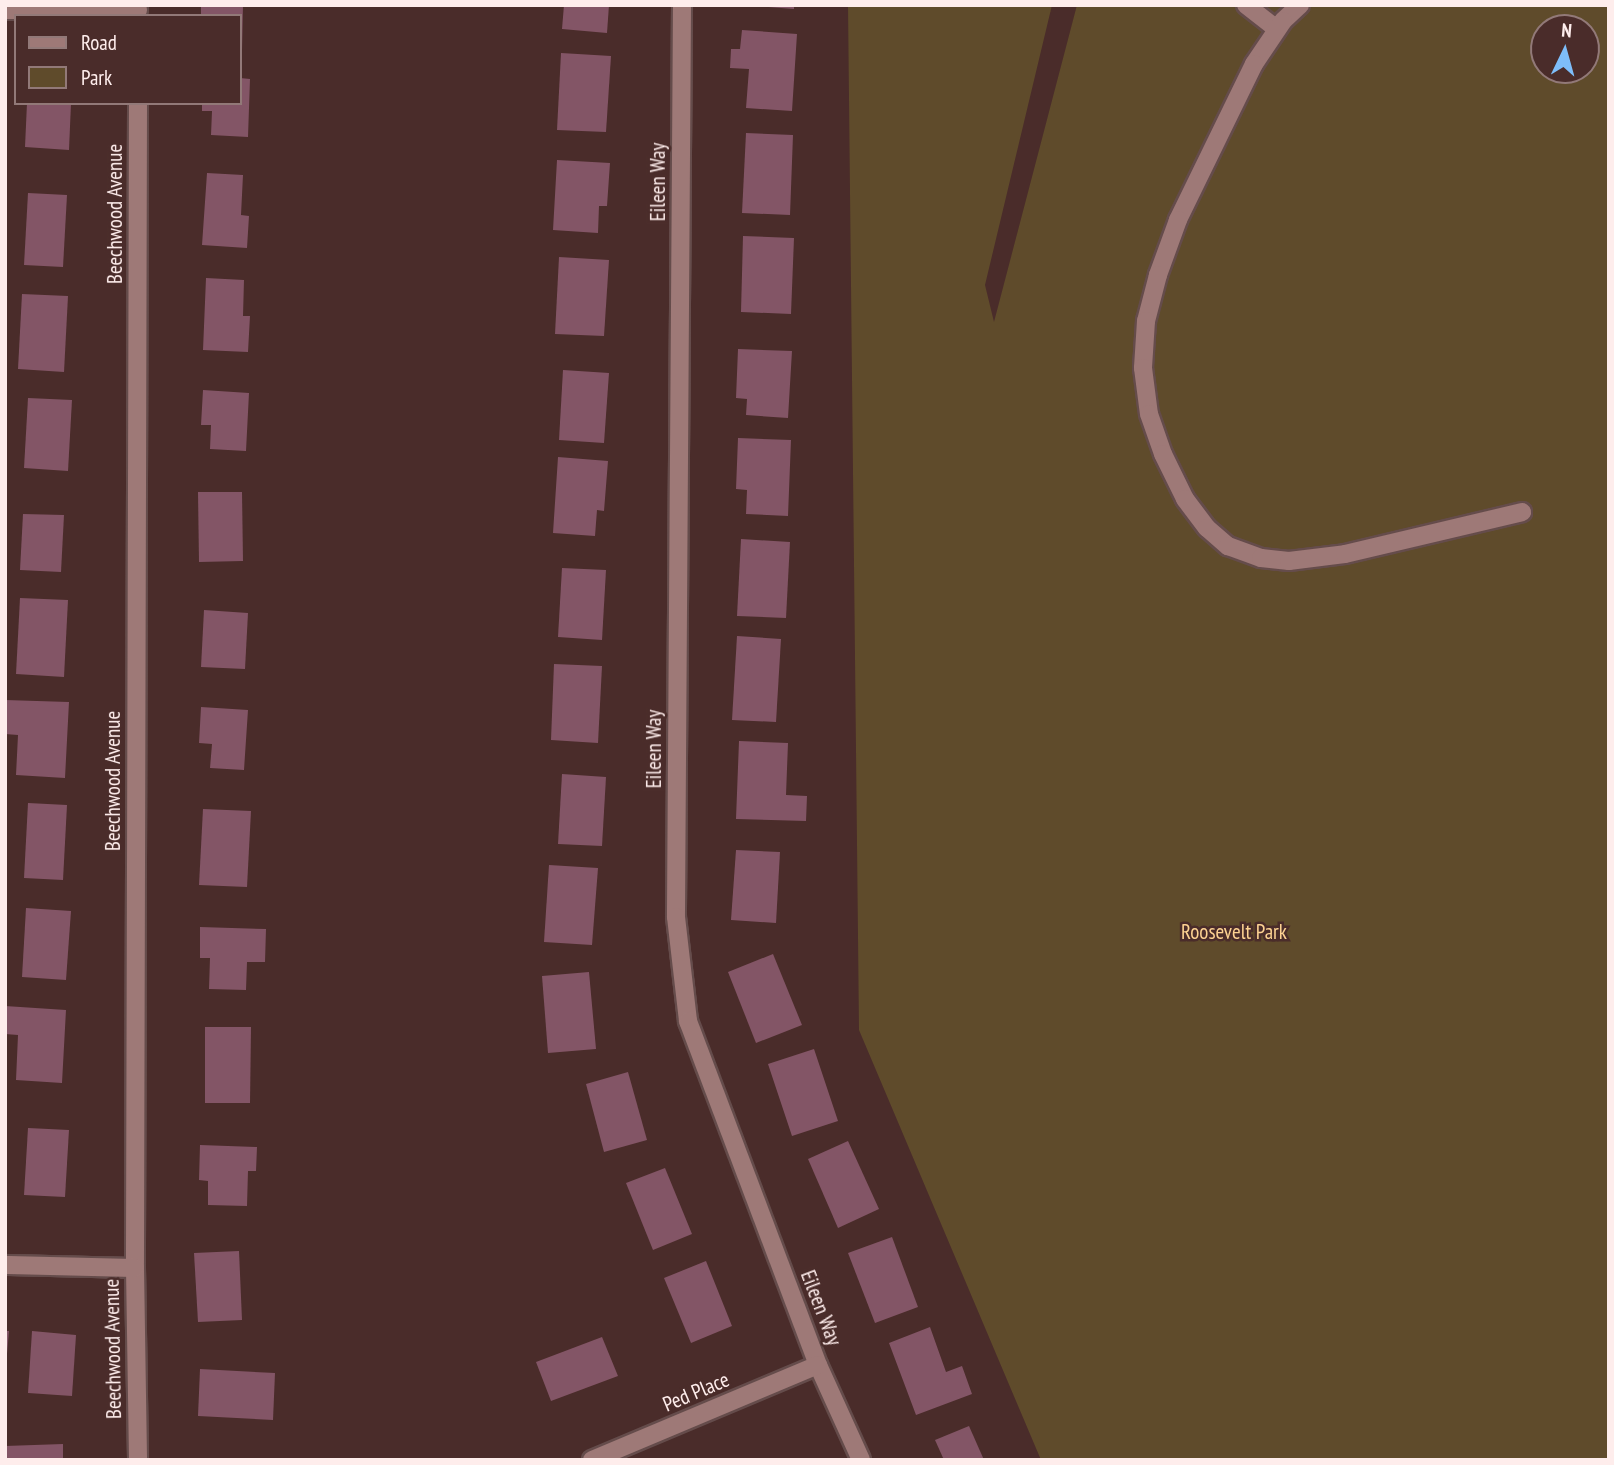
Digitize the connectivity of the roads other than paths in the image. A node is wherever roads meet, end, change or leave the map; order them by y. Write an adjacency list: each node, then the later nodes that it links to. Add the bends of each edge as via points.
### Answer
1 (682, 5): 11 (street, Eileen Way, via 676,918 688,1021)
2 (1246, 5): 6 (street)
3 (1300, 5): 6 (street)
4 (5, 10): 5 (street)
5 (138, 10)
6 (1278, 29): 8 (street, via 1254,64 1178,220 1146,321 1143,368 1149,414 1185,499 1228,546 1261,558 1289,561 1345,554)
7 (138, 105): 10 (street, Beechwood Avenue)
8 (1522, 512)
9 (5, 1265): 10 (street)
10 (135, 1268): 12 (street, Beechwood Avenue)
11 (818, 1365): 13 (street, Ped Place); 14 (street, Eileen Way)
12 (138, 1460)
13 (592, 1460)
14 (861, 1460)

